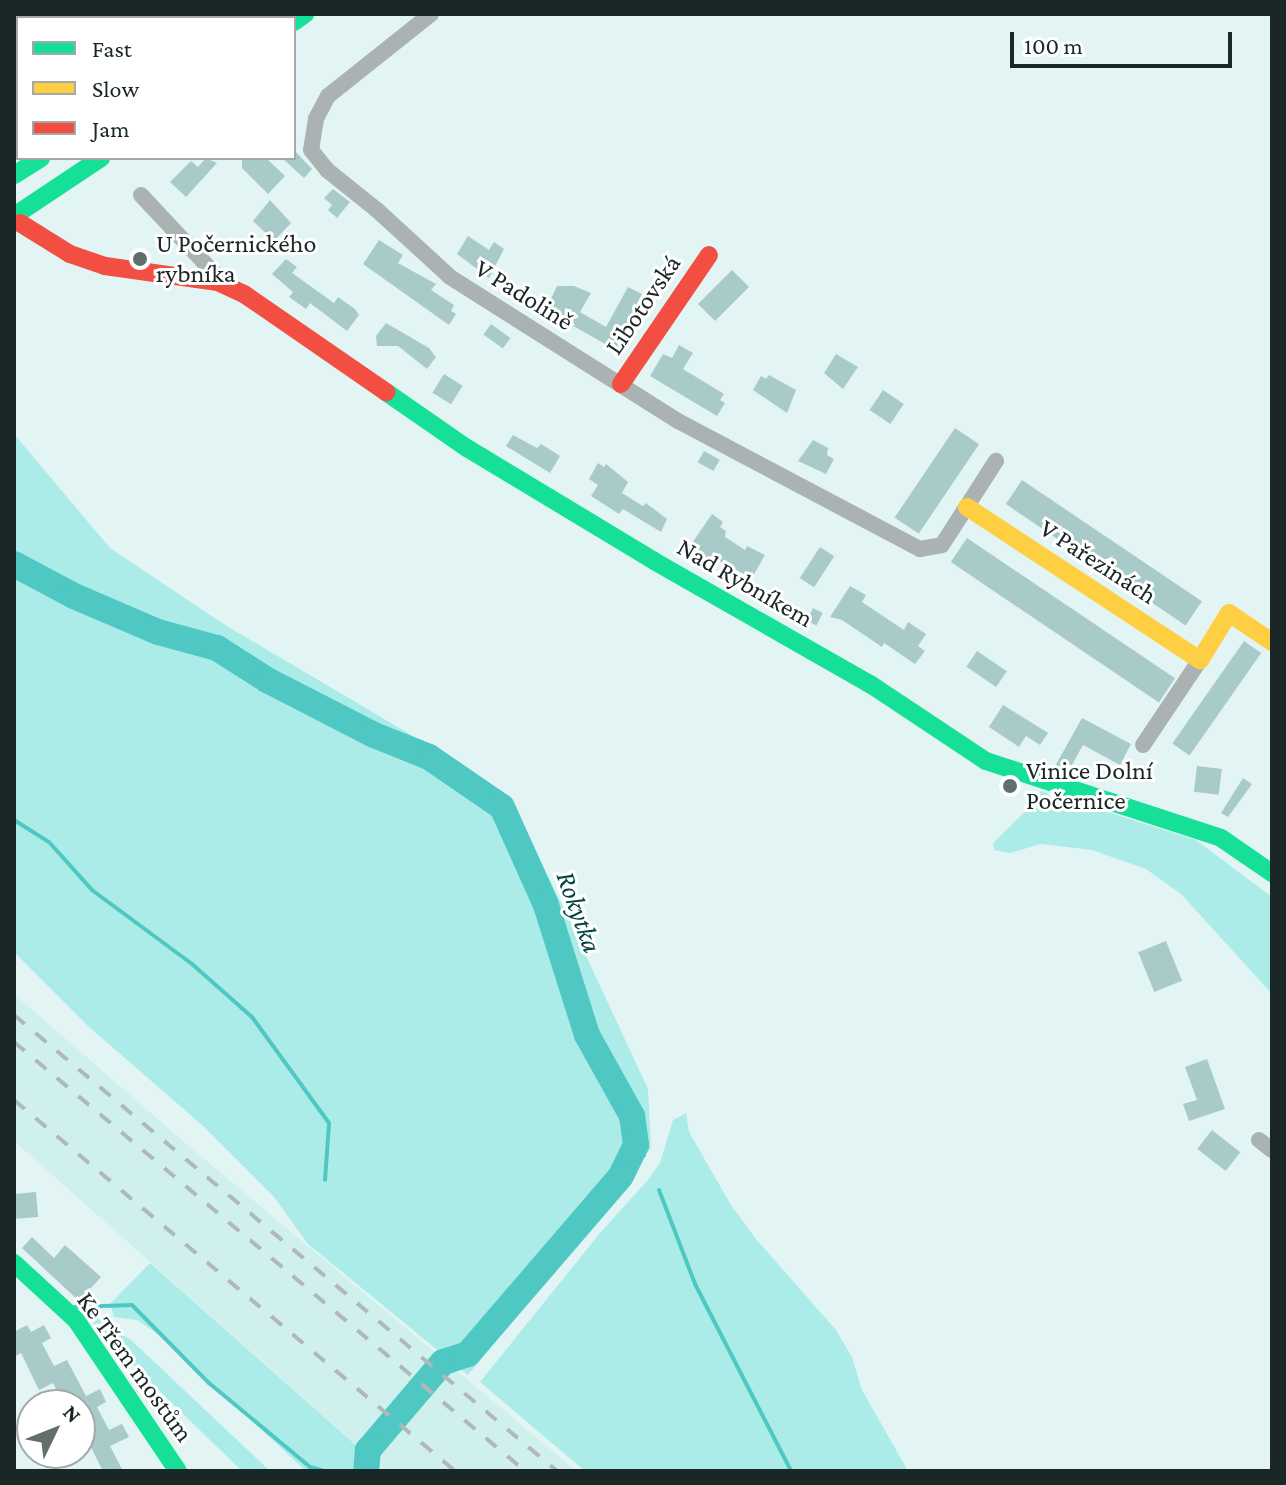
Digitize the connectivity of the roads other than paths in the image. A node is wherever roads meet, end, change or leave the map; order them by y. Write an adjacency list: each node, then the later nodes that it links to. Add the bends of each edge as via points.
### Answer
1 (431, 14): 9 (street, V Padolině, via 328,96 316,119 311,150 450,277)
2 (98, 160): 4 (main road)
3 (141, 195): 5 (street, Nad Rybníkem)
4 (17, 220): 7 (main road, Nad Rybníkem, via 70,254 105,266)
5 (190, 248): 7 (street); 8 (street, Nad Rybníkem)
6 (709, 255): 9 (main road, Libotovská)
7 (177, 276): 8 (main road, Nad Rybníkem)
8 (218, 282): 15 (main road, Nad Rybníkem, via 269,309 467,448 870,684 986,761 1221,838)
9 (621, 384): 11 (street, V Padolině, via 730,451 920,549 942,545)
10 (996, 461): 11 (street, V Padolině)
11 (967, 507): 13 (main road, V Pařezinách)
12 (1272, 642): 13 (main road, via 1229,613)
13 (1200, 660): 14 (street)
14 (1143, 745)
15 (1272, 873)
16 (14, 1263): 17 (main road, Ke Třem mostům, via 76,1320)
17 (178, 1471)

